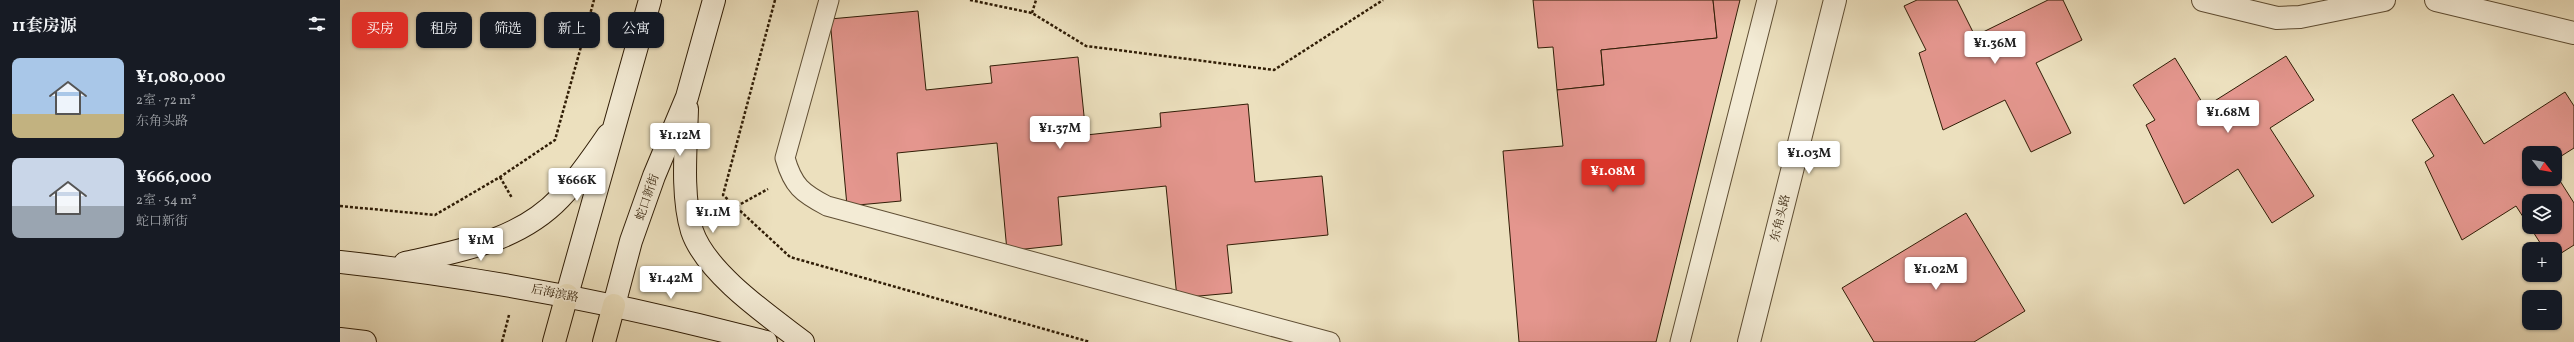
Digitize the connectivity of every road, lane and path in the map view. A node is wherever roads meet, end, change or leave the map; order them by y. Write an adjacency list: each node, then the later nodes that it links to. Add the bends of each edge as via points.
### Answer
1 (594, 0): 18 (path, via 555,140 500,177 435,215)
2 (650, 0): 16 (main road)
3 (714, 0): 15 (main road, 蛇口新街)
4 (829, 0): 17 (lane, via 785,158)
5 (970, 0): 13 (path)
6 (1036, 0): 13 (path)
7 (1383, 0): 13 (path, via 1274,70 1086,46)
8 (1767, 0): 31 (lane)
9 (1835, 0): 32 (main road, 东角头路)
10 (2203, 0): 11 (main road, via 2277,18 2300,17)
11 (2384, 0)
12 (2436, 0): 14 (main road)
13 (1032, 13)
14 (2574, 33)
15 (687, 97): 23 (main road, 蛇口新街, via 654,176 631,241); 29 (main road, via 686,180 692,231 721,274 743,295)
16 (618, 120): 21 (main road, via 582,173 559,199 527,225 498,240); 22 (main road)
17 (791, 177): 19 (path); 30 (lane, via 805,195 827,206)
18 (340, 206)
19 (736, 206)
20 (340, 262): 21 (main road, 后海滨路)
21 (389, 267): 22 (main road, 后海滨路, via 450,274)
22 (568, 295): 23 (main road, 后海滨路); 26 (main road)
23 (614, 305): 27 (main road); 28 (main road, 后海滨路)
24 (340, 339): 25 (main road)
25 (365, 342)
26 (554, 342)
27 (604, 342)
28 (766, 342)
29 (803, 342)
30 (1330, 342)
31 (1680, 342)
32 (1749, 342)

